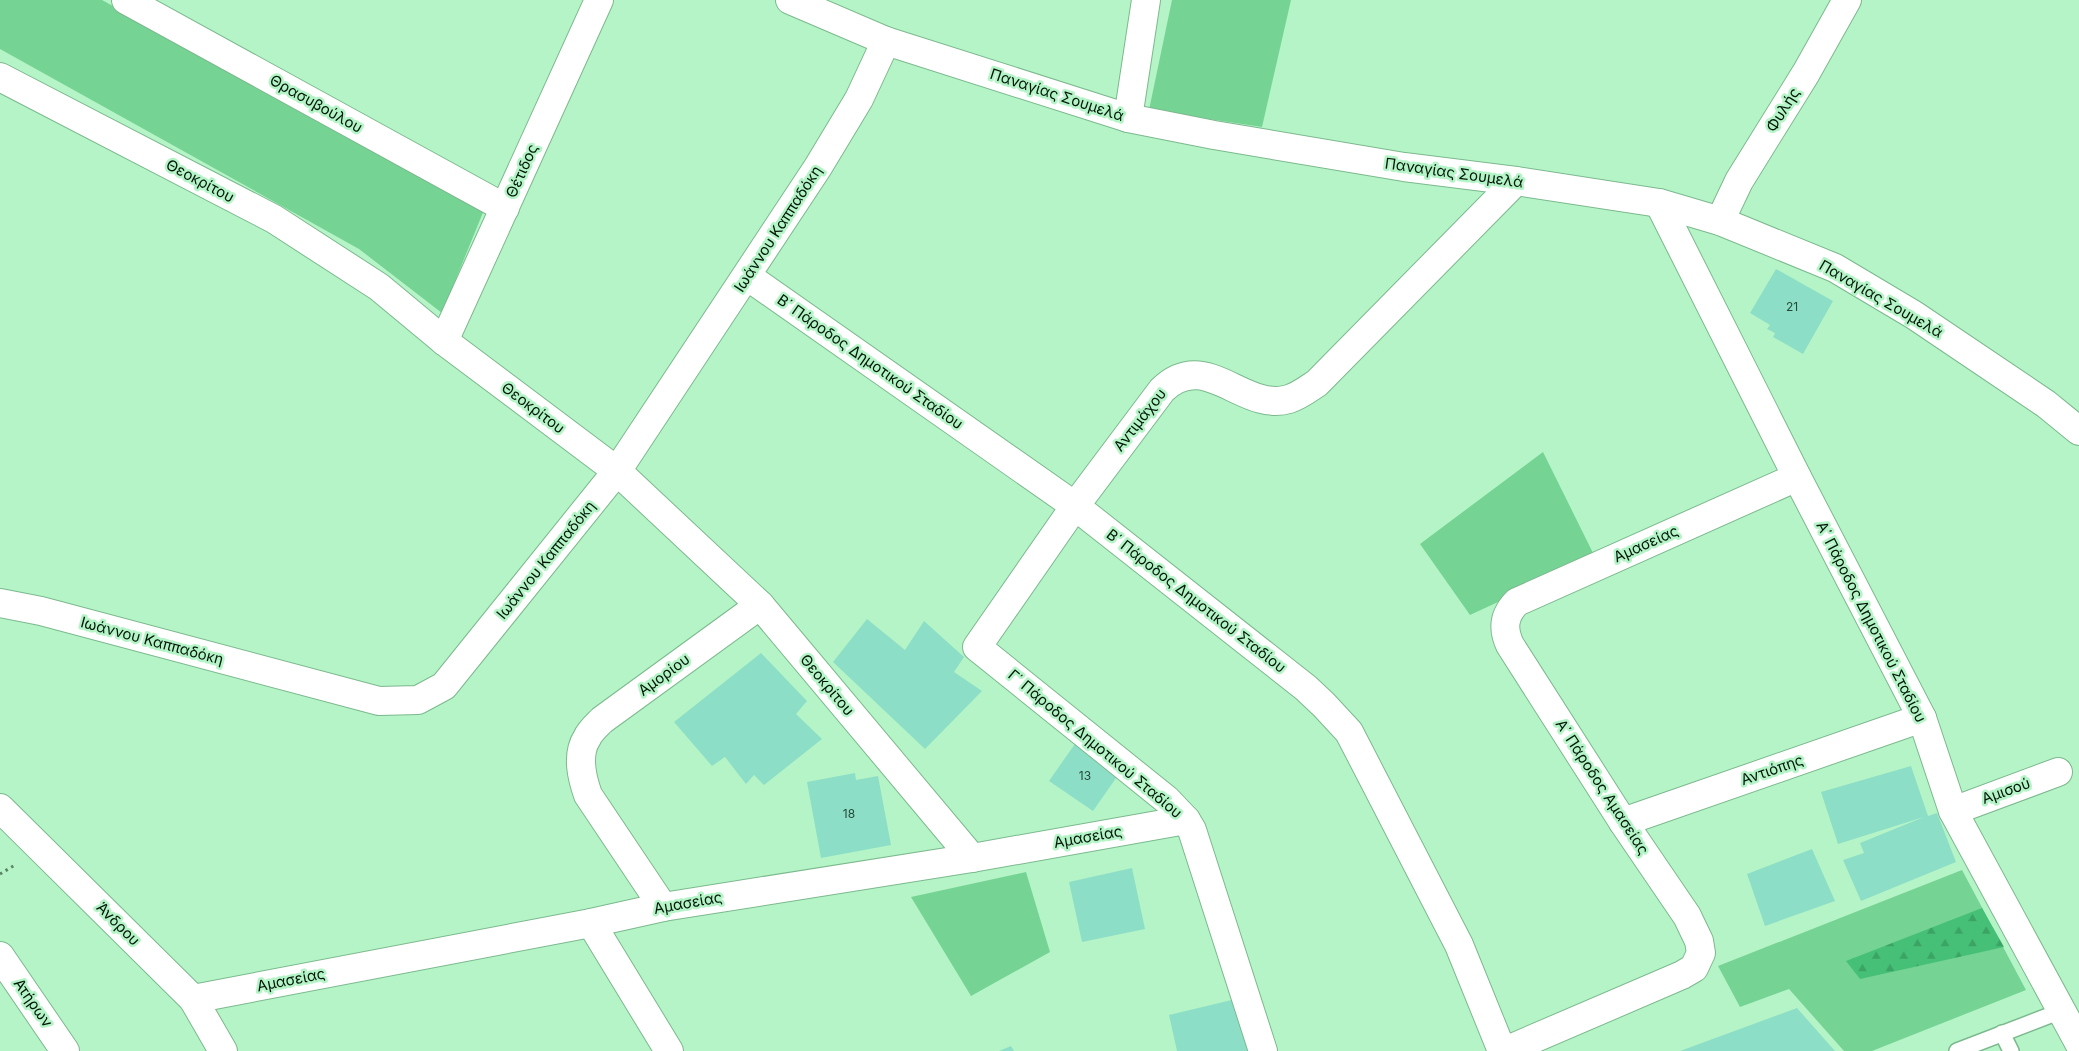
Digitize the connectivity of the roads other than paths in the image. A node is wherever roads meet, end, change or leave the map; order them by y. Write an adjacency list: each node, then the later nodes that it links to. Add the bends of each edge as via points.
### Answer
1 (126, 0): 11 (street, Θρασυβούλου)
2 (599, 0): 11 (street, Θέτιδος)
3 (790, 0): 6 (street, Παναγίας Σουμελά)
4 (1146, 0): 8 (street)
5 (1847, 0): 12 (street, Φυλής, via 1739,181)
6 (886, 41): 8 (street, Παναγίας Σουμελά); 13 (street, Ιωάννου Καππαδόκη, via 855,106)
7 (0, 77): 14 (street, Θεοκρίτου, via 274,219 379,287)
8 (1128, 118): 9 (street, Παναγίας Σουμελά, via 1214,136)
9 (1516, 181): 10 (street, Παναγίας Σουμελά); 18 (street, Αντιμάχου, via 1316,383 1288,399 1273,400 1257,398 1210,376 1184,376 1172,380)
10 (1659, 203): 12 (street, Παναγίας Σουμελά); 17 (street, Α΄ Πάροδος Δημοτικού Σταδίου)
11 (505, 208): 14 (street, Θέτιδος)
12 (1720, 221): 15 (street, Παναγίας Σουμελά, via 1835,268 1914,315 2046,404)
13 (747, 276): 16 (street, Ιωάννου Καππαδόκη); 18 (street, Β΄ Πάροδος Δημοτικού Σταδίου)
14 (444, 341): 16 (street, Θεοκρίτου)
15 (2079, 431)
16 (617, 471): 19 (street, Ιωάννου Καππαδόκη, via 444,686 418,700 379,701); 20 (street, Θεοκρίτου)
17 (1797, 478): 21 (street, Αμασείας, via 1517,602); 23 (street, Α΄ Πάροδος Δημοτικού Σταδίου)
18 (1075, 506): 22 (street, Αντιμάχου); 41 (street, Β΄ Πάροδος Δημοτικού Σταδίου, via 1306,688 1349,732 1459,945)
19 (0, 603)
20 (760, 605): 29 (street, Θεοκρίτου); 30 (street, Αμορίου, via 602,720 586,738 581,755 582,778 588,795)
21 (1505, 621): 28 (street, Α΄ Πάροδος Αμασείας, via 1505,634 1510,645)
22 (977, 647): 27 (street, Γ΄ Πάροδος Δημοτικού Σταδίου, via 1167,800)
23 (1922, 718): 26 (street, Α΄ Πάροδος Δημοτικού Σταδίου); 28 (street, Αντιόπης)
24 (2058, 772): 26 (street, Αμισού)
25 (0, 808): 33 (street, Άνδρου)
26 (1953, 811): 34 (street, Α΄ Πάροδος Δημοτικού Σταδίου)
27 (1186, 820): 29 (street, Αμασείας); 40 (street, Γ΄ Πάροδος Δημοτικού Σταδίου, via 1192,830)
28 (1623, 822): 41 (street, Α΄ Πάροδος Αμασείας, via 1687,916 1699,941 1701,954 1694,968)
29 (972, 858): 30 (street, Αμασείας)
30 (663, 907): 31 (street, Αμασείας)
31 (591, 923): 33 (street, Αμασείας); 39 (street)
32 (0, 956): 37 (street, Ατήρων)
33 (193, 999): 38 (street, Άνδρου)
34 (2061, 1011): 35 (lane); 36 (street, Α΄ Πάροδος Δημοτικού Σταδίου)
35 (2002, 1033): 42 (lane); 43 (lane)
36 (2079, 1043)
37 (65, 1051)
38 (223, 1051)
39 (669, 1051)
40 (1263, 1051)
41 (1504, 1051)
42 (1957, 1051)
43 (2011, 1051)

